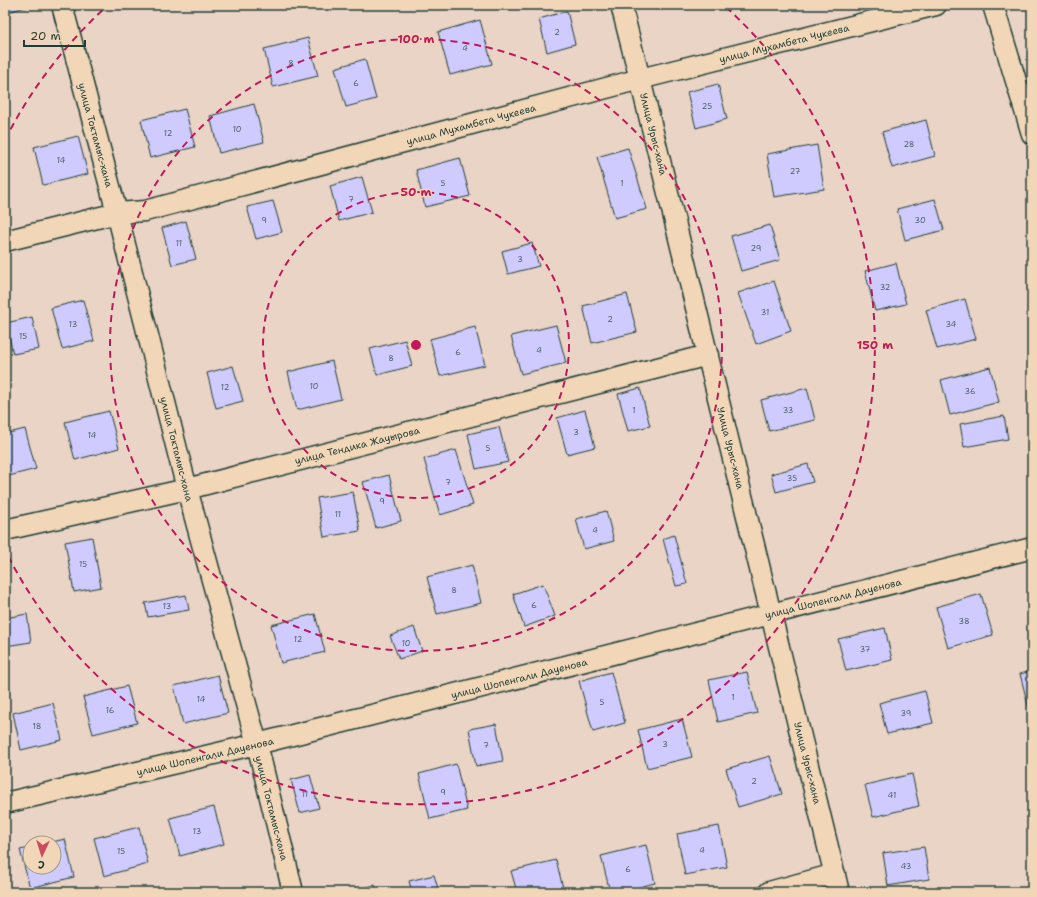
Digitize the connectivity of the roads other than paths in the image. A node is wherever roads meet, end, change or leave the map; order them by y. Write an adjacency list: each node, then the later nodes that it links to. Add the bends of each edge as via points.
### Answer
1 (62, 5): 7 (street, улица Токтамыс-хана)
2 (621, 5): 5 (street, Улица Урыс-хана)
3 (936, 5): 5 (street, улица Мухамбета Чукеева)
4 (993, 5): 6 (street)
5 (640, 79): 7 (street, улица Мухамбета Чукеева, via 145,211); 9 (street, Улица Урыс-хана)
6 (1032, 134)
7 (117, 213): 8 (street, улица Мухамбета Чукеева); 10 (street, улица Токтамыс-хана)
8 (5, 241)
9 (708, 355): 10 (street, улица Тендика Жауырова); 13 (street, Улица Урыс-хана)
10 (187, 489): 11 (street, улица Тендика Жауырова); 14 (street, улица Токтамыс-хана)
11 (5, 530)
12 (1032, 548): 13 (street, улица Шопенгали Дауенова)
13 (772, 614): 14 (street, улица Шопенгали Дауенова); 16 (street, Улица Урыс-хана)
14 (257, 744): 15 (street, улица Шопенгали Дауенова); 17 (street, улица Токтамыс-хана)
15 (5, 803)
16 (837, 883): 18 (street)
17 (293, 892)
18 (769, 892)

